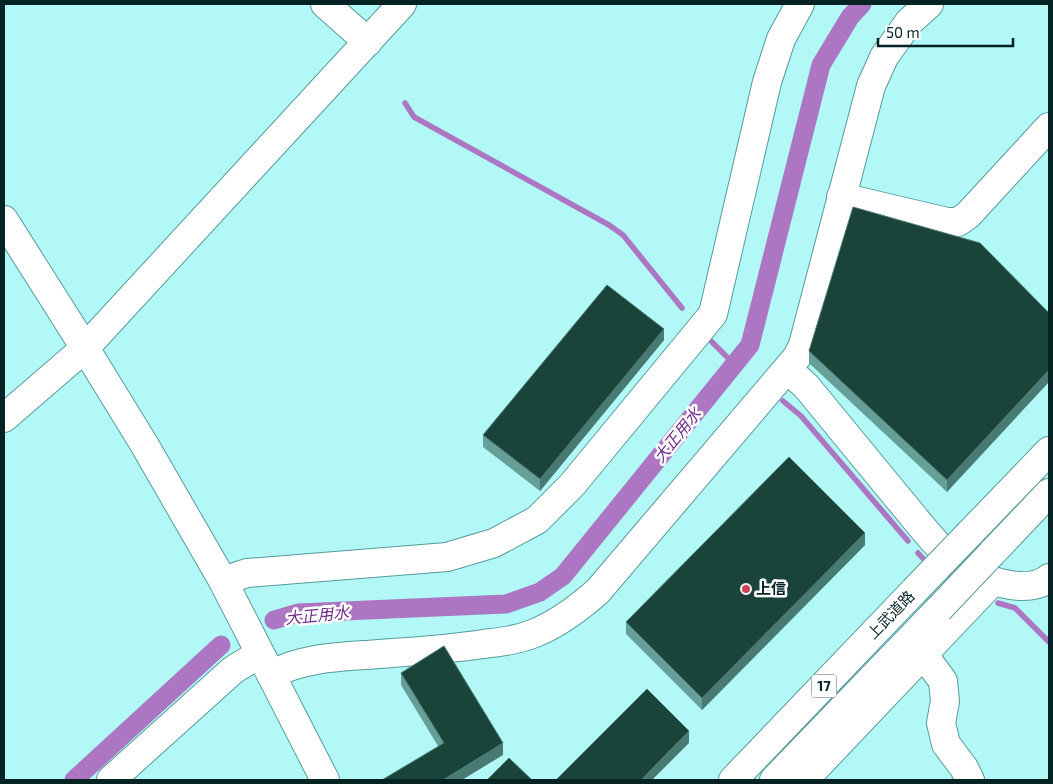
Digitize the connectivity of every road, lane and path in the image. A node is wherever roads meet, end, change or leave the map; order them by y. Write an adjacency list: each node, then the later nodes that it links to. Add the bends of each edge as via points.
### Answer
1 (325, 4): 5 (main road)
2 (402, 4): 5 (main road)
3 (800, 4): 15 (main road, via 782,39 767,82 713,314 572,485 538,520 494,543 447,557 247,573)
4 (929, 4): 7 (main road, via 909,22 884,57 870,86)
5 (368, 42): 9 (main road)
6 (1049, 127): 7 (main road, via 958,222)
7 (841, 197): 10 (main road, via 803,345)
8 (4, 220): 9 (main road)
9 (85, 348): 11 (main road); 15 (main road)
10 (787, 369): 16 (main road, via 806,386 926,532 955,562); 18 (main road, via 598,591 579,608 555,622 513,640 452,649 349,656 283,668)
11 (4, 418)
12 (1049, 451): 21 (main road, 上武道路 / 17, bridge)
13 (1049, 493): 22 (main road, 上武道路 / 17, bridge)
14 (1049, 578): 16 (main road, via 1032,586 1018,587)
15 (223, 581): 18 (main road)
16 (993, 581): 17 (main road)
17 (924, 654): 23 (main road); 24 (main road, via 942,680 946,702 941,723 946,744)
18 (265, 664): 19 (main road, via 233,670); 20 (main road)
19 (111, 780)
20 (326, 780)
21 (733, 780)
22 (774, 780)
23 (804, 780)
24 (970, 780)

